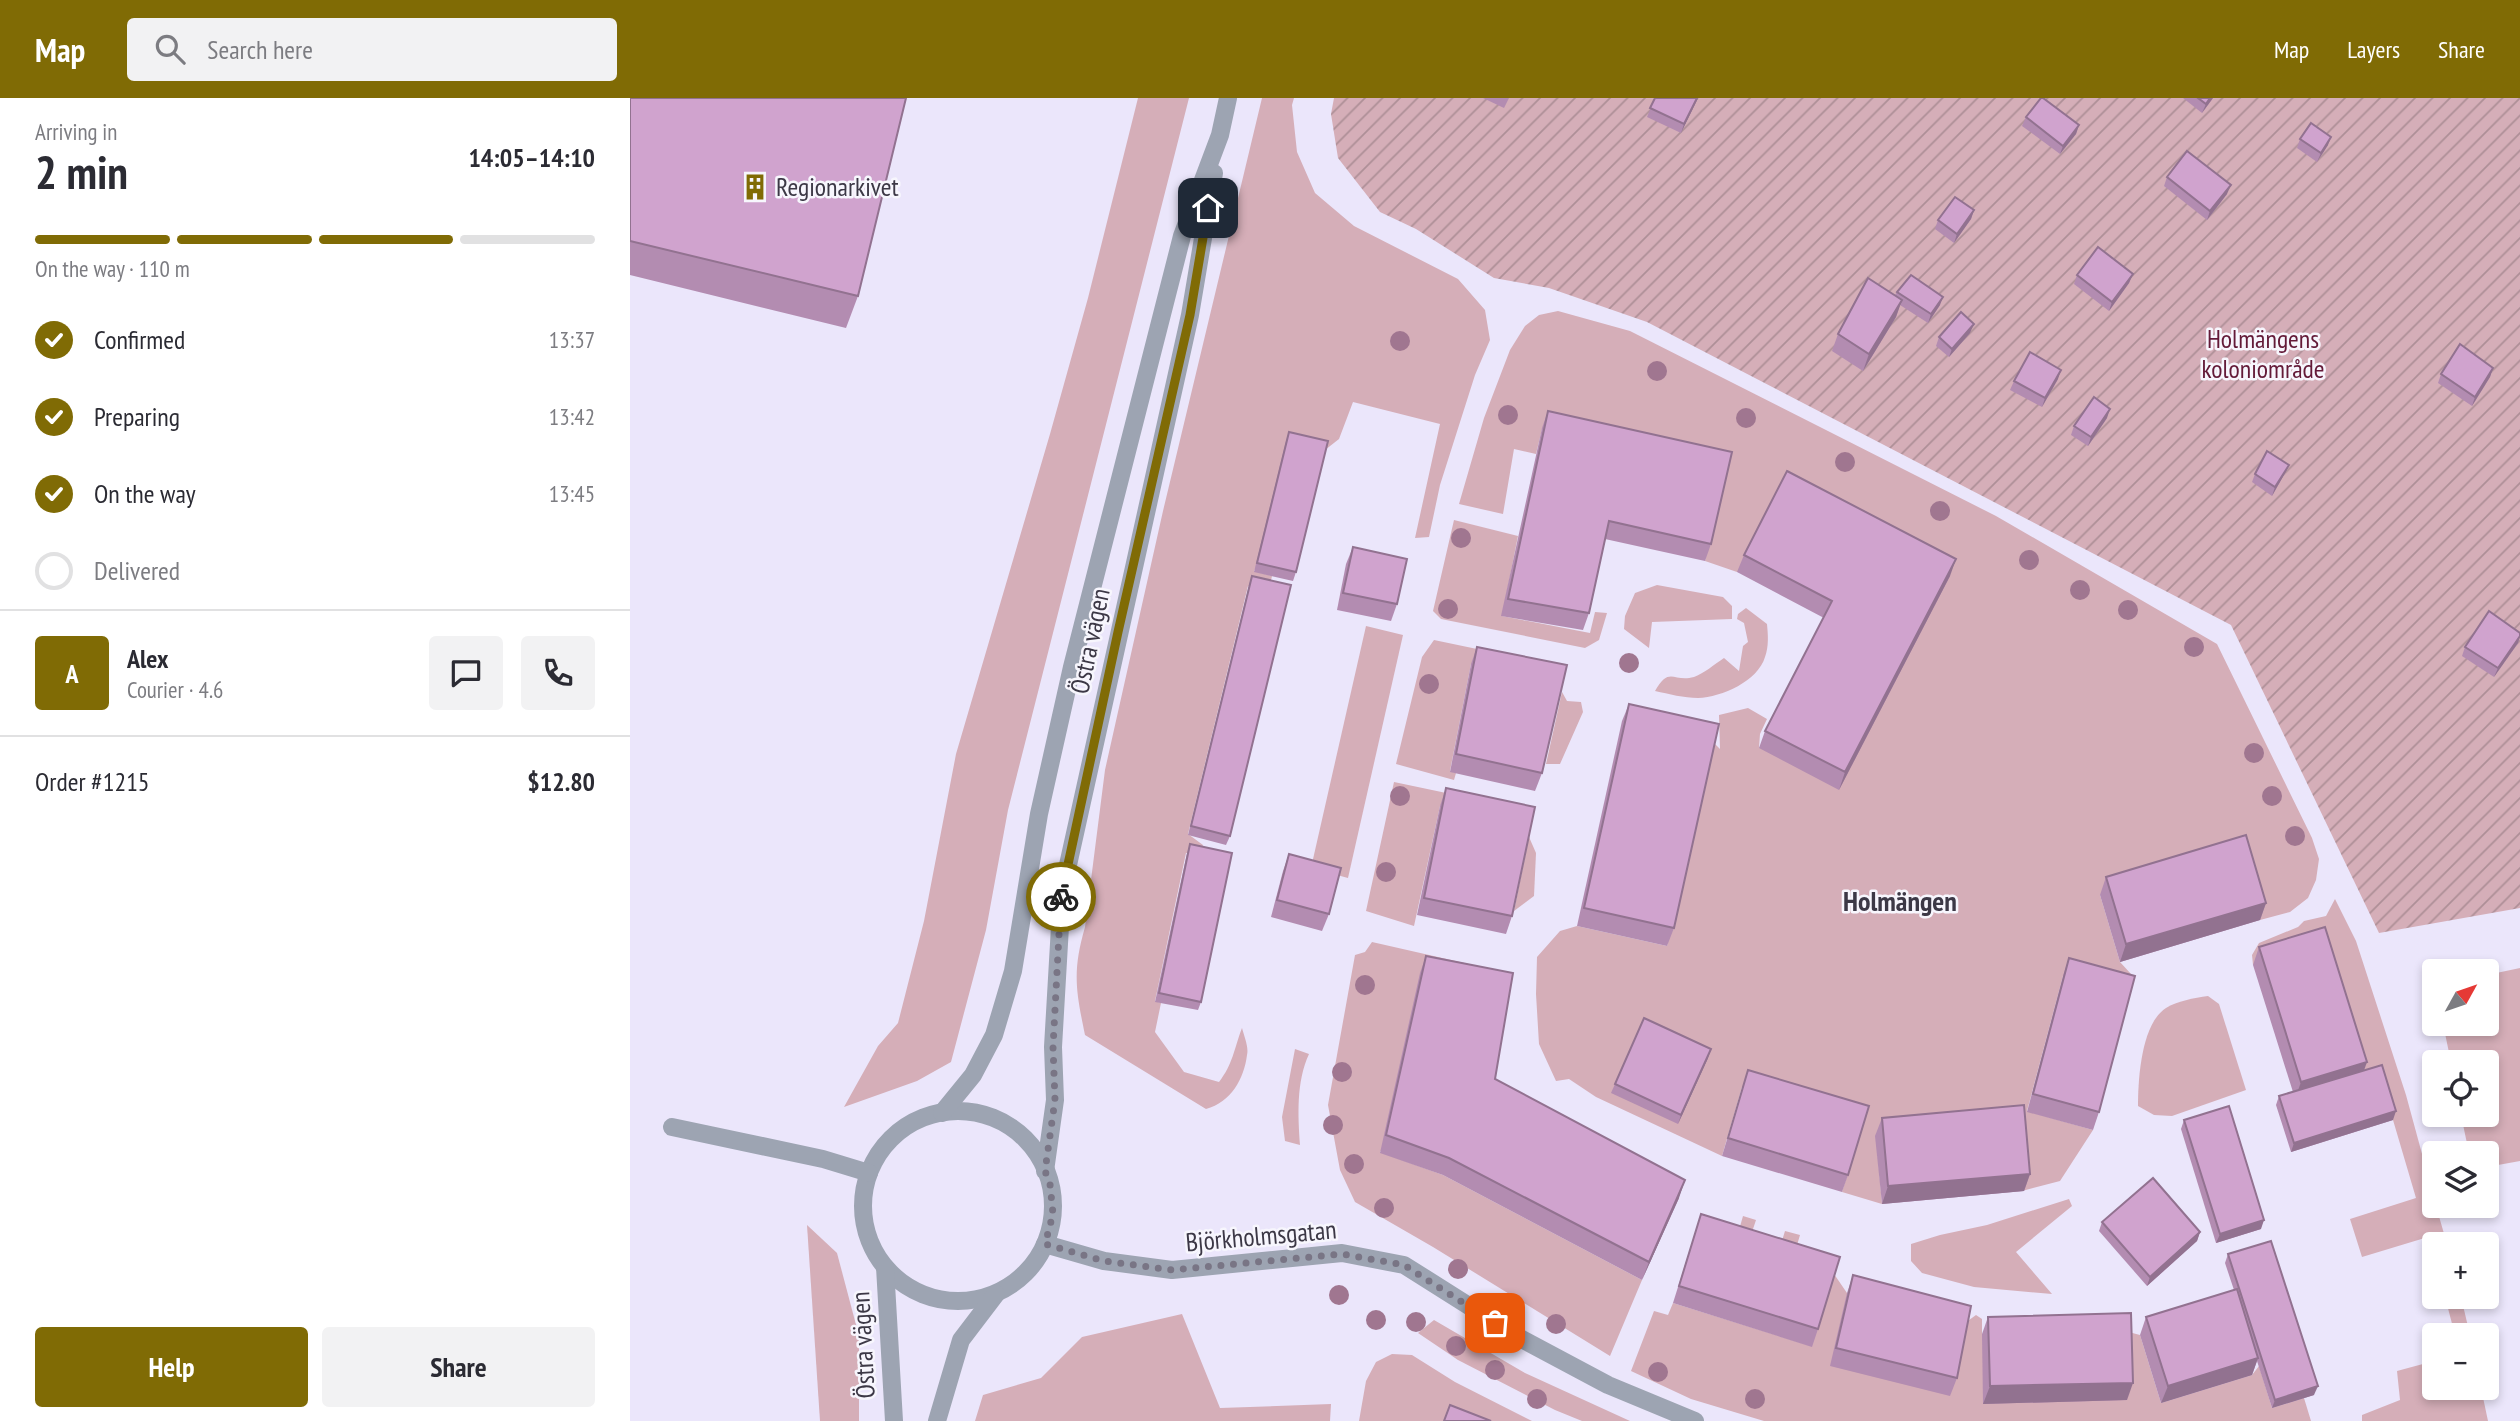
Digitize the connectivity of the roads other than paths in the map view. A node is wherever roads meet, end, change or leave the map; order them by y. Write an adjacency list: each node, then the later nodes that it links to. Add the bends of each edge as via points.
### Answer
1 (1228, 98): 2 (street, Östra vägen)
2 (1221, 131): 3 (street, Östra vägen, via 1182,236 1072,667 1039,814 1013,971 994,1035 973,1075); 5 (street, Östra vägen, via 1190,315 1062,892 1053,1047 1055,1100)
3 (942, 1113): 5 (street, Östra vägen, via 978,1114 1012,1128 1037,1154); 6 (street, Östra vägen, via 898,1134)
4 (672, 1128): 6 (street, via 823,1158)
5 (1045, 1171): 7 (street, Östra vägen, via 1053,1214)
6 (869, 1173): 8 (street, Östra vägen, via 864,1222)
7 (1045, 1244): 9 (street, Östra vägen, via 1026,1273); 12 (street, Björkholmsgatan, via 1104,1261 1172,1270 1342,1254 1404,1265 1518,1337 1608,1385)
8 (885, 1267): 9 (street, Östra vägen, via 928,1296 962,1301); 10 (street, Östra vägen)
9 (996, 1294): 11 (street, Östra vägen, via 961,1340)
10 (894, 1421)
11 (937, 1421)
12 (1695, 1421)

